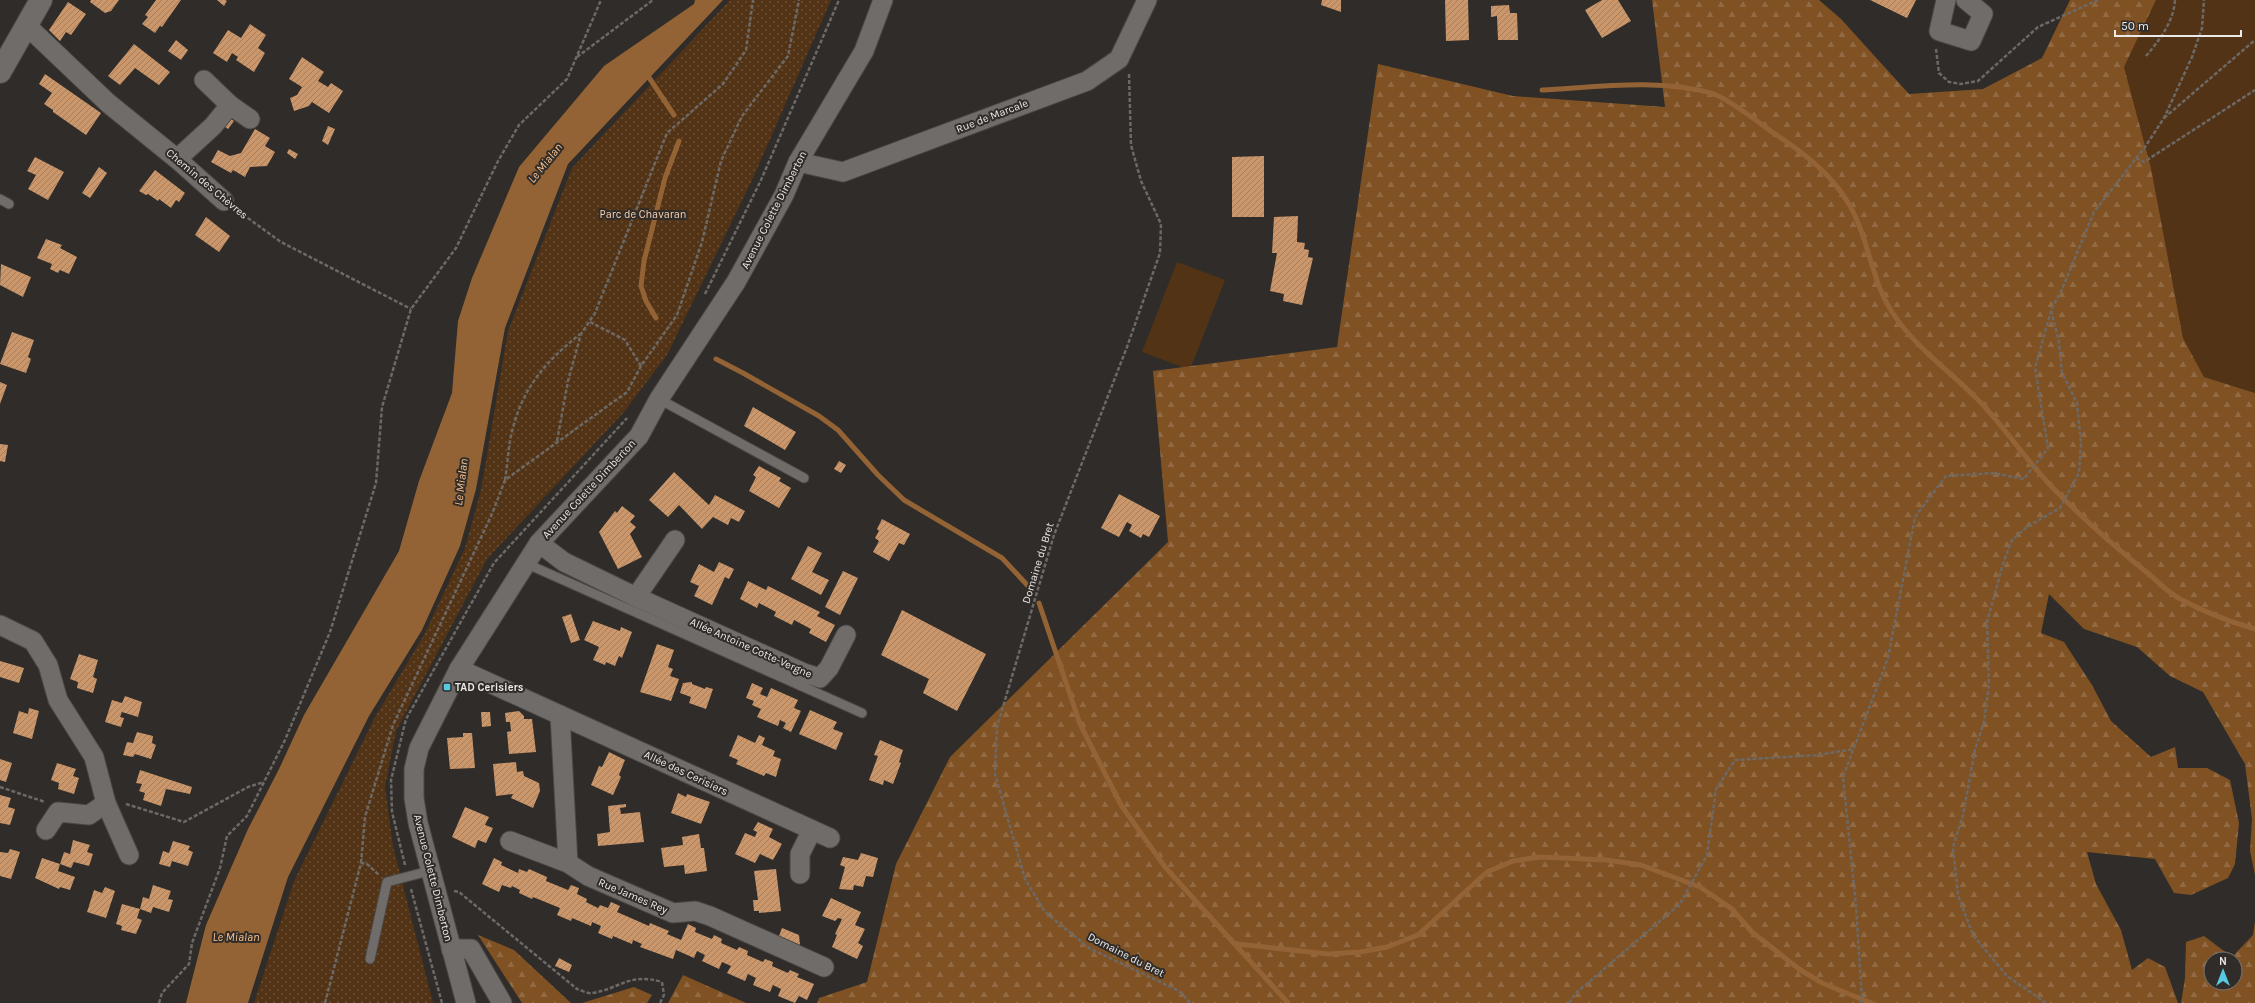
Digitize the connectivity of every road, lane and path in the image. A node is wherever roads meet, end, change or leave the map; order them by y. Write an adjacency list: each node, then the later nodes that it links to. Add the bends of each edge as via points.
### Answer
1 (41, 0): 13 (main road)
2 (602, 0): 17 (path)
3 (653, 0): 17 (path)
4 (753, 0): 33 (path, via 746,50 724,84 667,133)
5 (799, 0): 35 (path, via 788,56 742,116 721,161 702,242 677,315)
6 (883, 0): 27 (street, Avenue Colette Dimberton, via 864,50)
7 (1147, 0): 18 (street)
8 (1946, 0): 14 (street)
9 (1966, 0): 14 (street, via 1983,14 1971,41)
10 (2098, 0): 14 (path, via 2038,27 1978,81 1961,84 1949,82 1939,74 1935,56)
11 (2175, 0): 16 (path, via 2175,8 2161,38)
12 (2204, 0): 23 (path, via 2202,28 2192,58)
13 (26, 25): 19 (main road); 25 (street, Chemin des Chèvres, via 108,103)
14 (1939, 31)
15 (2255, 40): 23 (path)
16 (2146, 56)
17 (575, 58): 31 (path, via 567,79 519,125 498,161 456,248)
18 (1119, 60): 27 (street, Rue de Marcale, via 1087,81 843,172); 72 (path, Domaine du Bret, via 1129,74 1131,144 1141,181 1161,224 1160,253 1127,347 1054,535 997,727 995,774 1025,879 1046,912 1089,948 1179,991)
19 (0, 72)
20 (204, 80): 22 (street)
21 (2255, 90): 26 (path, via 2144,162)
22 (230, 105): 24 (street); 25 (street, via 213,126)
23 (2164, 118): 26 (path)
24 (250, 119)
25 (177, 158): 29 (street, Chemin des Chèvres)
26 (2136, 158): 32 (path, via 2094,212)
27 (798, 162): 36 (street, Avenue Colette Dimberton, via 784,196 736,282)
28 (0, 199): 30 (lane)
29 (224, 201): 31 (path, Chemin des Chèvres, via 281,242)
30 (9, 204)
31 (411, 308): 50 (path, via 382,407 376,484 330,632 285,740)
32 (2051, 310): 49 (path, via 2035,368 2048,448 2024,479 1993,472 1946,476 1915,517 1888,658); 75 (path, via 2060,342 2062,373 2077,403 2081,443 2079,473 2060,508 2027,527 2012,540 2003,564 1987,622 1990,685 1984,722 1975,750 1964,814 1953,847 1958,895 1973,935 2007,976)
33 (590, 322): 34 (path); 35 (path, via 625,340)
34 (581, 334): 37 (path, via 568,381); 39 (path, via 553,356 530,386 513,428)
35 (641, 366): 37 (path, via 628,392)
36 (659, 399): 38 (lane); 41 (street, Avenue Colette Dimberton, via 639,436)
37 (557, 441): 39 (path)
38 (804, 478)
39 (505, 480): 59 (path, via 492,514 394,725 365,817)
40 (675, 540): 43 (street)
41 (539, 543): 42 (street, Avenue Colette Dimberton); 43 (street, Allée Antoine Cotte-Vergne, via 564,562)
42 (525, 563): 46 (street, Avenue Colette Dimberton); 47 (lane)
43 (636, 597): 45 (street, Allée Antoine Cotte-Vergne, via 820,678 829,668)
44 (0, 625): 52 (street, via 32,641 48,665 58,700 94,757)
45 (846, 635)
46 (459, 669): 48 (street, Allée des Cerisiers); 62 (street, Avenue Colette Dimberton, via 427,729 414,770 414,798 418,824)
47 (862, 713)
48 (560, 715): 55 (street, Allée des Cerisiers); 60 (street)
49 (1853, 749): 73 (path, via 1818,755 1736,760 1716,789 1707,855 1680,904 1576,993); 74 (path, via 1843,777 1856,914 1862,999)
50 (264, 782): 52 (path, via 248,787 184,822 127,804); 67 (path, via 247,816 226,836 220,868 192,943 189,964 162,993)
51 (0, 787): 53 (path, via 44,802)
52 (106, 802): 53 (street, via 89,815); 58 (street)
53 (58, 812): 54 (street)
54 (46, 830)
55 (812, 830): 56 (street, Allée des Cerisiers); 61 (street, via 800,854)
56 (830, 838)
57 (510, 841): 60 (street, Rue James Rey)
58 (129, 855)
59 (361, 863): 63 (path, via 367,864); 68 (path)
60 (568, 863): 66 (street, Rue James Rey, via 588,876 673,913 695,911 710,916)
61 (800, 874)
62 (431, 880): 63 (lane); 64 (street, Avenue Colette Dimberton); 71 (path, via 460,892 577,989 591,993 631,980 651,979 662,982 664,995)
63 (387, 882): 65 (lane)
64 (451, 949): 69 (street, Avenue Colette Dimberton); 70 (street, via 471,949)
65 (370, 959)
66 (824, 967)
67 (159, 1003)
68 (325, 1003)
69 (466, 1003)
70 (502, 1003)
71 (660, 1003)
72 (1190, 1003)
73 (1569, 1003)
74 (1860, 1003)
75 (2046, 1003)

